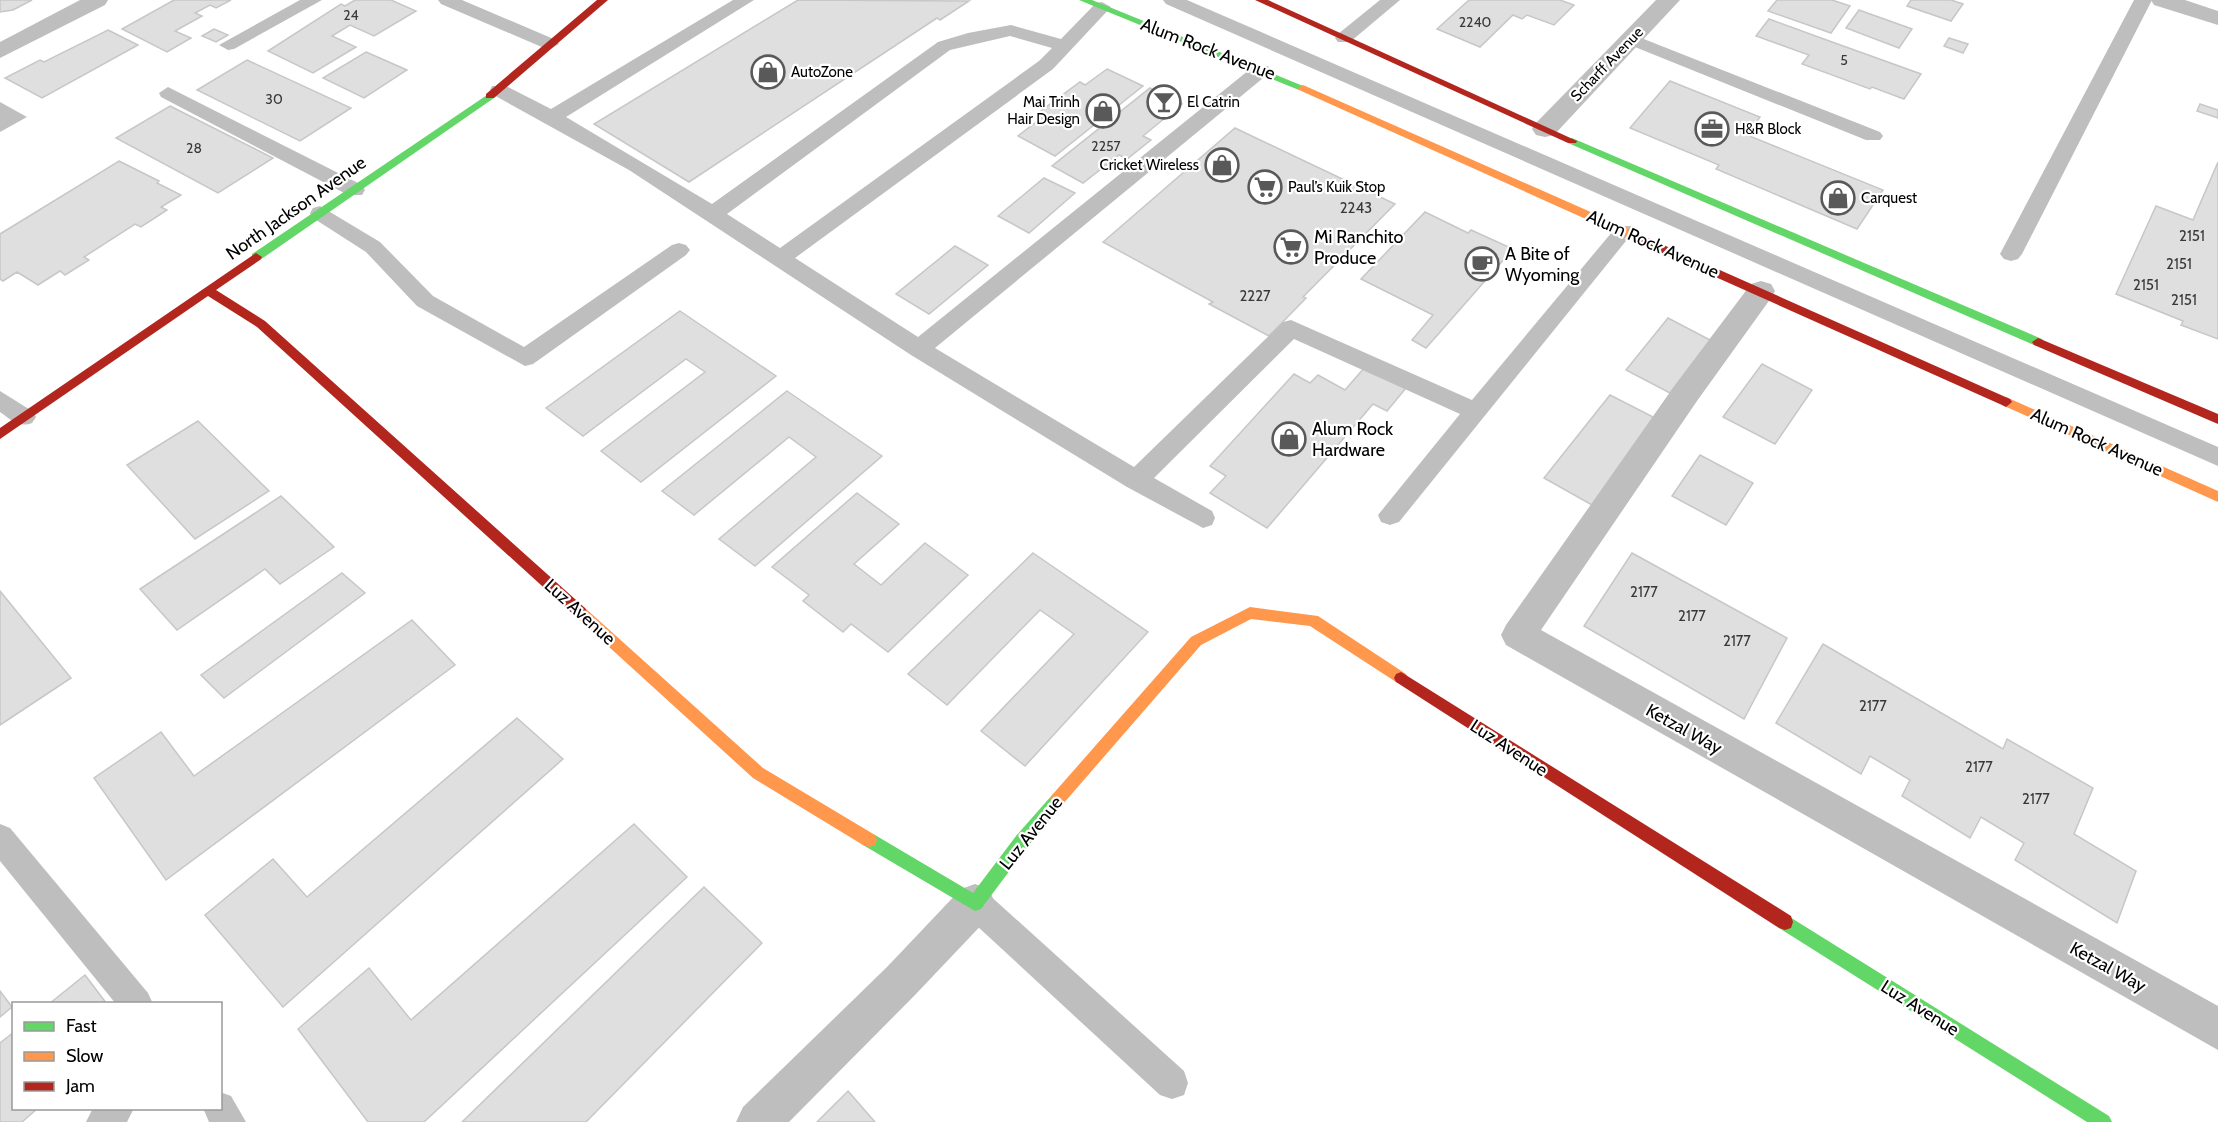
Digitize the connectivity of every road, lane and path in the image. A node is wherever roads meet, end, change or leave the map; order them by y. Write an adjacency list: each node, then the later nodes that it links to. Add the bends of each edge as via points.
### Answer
1 (97, 0): 20 (street)
2 (313, 0): 18 (lane)
3 (447, 0): 17 (lane)
4 (603, 0): 17 (main road, North Jackson Avenue)
5 (745, 0): 24 (lane)
6 (1084, 0): 13 (main road, Alum Rock Avenue)
7 (1172, 0): 42 (lane, Alum Rock Avenue)
8 (1260, 0): 15 (main road)
9 (1391, 0): 15 (lane)
10 (1669, 0): 16 (street, Scharff Avenue)
11 (2143, 0): 32 (lane)
12 (2162, 0): 14 (street)
13 (1102, 7): 19 (lane); 21 (main road, Alum Rock Avenue)
14 (2218, 18)
15 (1344, 38): 25 (main road)
16 (1631, 39): 25 (street, Scharff Avenue); 26 (lane)
17 (550, 44): 22 (main road, North Jackson Avenue)
18 (228, 45)
19 (1063, 46): 29 (lane, via 1011,30 944,46); 33 (lane, via 1046,65)
20 (0, 51)
21 (1261, 70): 30 (main road, Alum Rock Avenue); 36 (lane)
22 (499, 90): 24 (lane); 27 (main road, North Jackson Avenue)
23 (168, 93): 27 (lane)
24 (552, 117): 29 (lane)
25 (1545, 129): 40 (main road)
26 (1873, 136)
27 (355, 190): 28 (main road, North Jackson Avenue)
28 (320, 213): 31 (lane, via 373,247 425,301 525,358); 34 (main road, North Jackson Avenue)
29 (714, 213): 33 (lane)
30 (1624, 231): 35 (main road, Alum Rock Avenue); 38 (lane)
31 (679, 250)
32 (2011, 254)
33 (780, 259): 36 (lane)
34 (208, 290): 39 (main road, North Jackson Avenue); 48 (main road, Luz Avenue, via 261,324 758,773)
35 (1761, 291): 44 (main road, Alum Rock Avenue); 50 (street, Ketzal Way, via 1518,635)
36 (919, 349): 43 (lane)
37 (0, 400): 39 (lane)
38 (1475, 411): 43 (lane, via 1291,328); 45 (lane)
39 (24, 417): 41 (main road, North Jackson Avenue)
40 (2218, 419)
41 (0, 434)
42 (2218, 458)
43 (1136, 480): 46 (lane)
44 (2218, 497)
45 (1390, 515)
46 (1203, 518)
47 (0, 838): 49 (lane)
48 (975, 903): 51 (lane); 54 (street, Luz Avenue); 55 (main road, Luz Avenue, via 1022,841 1196,640 1250,613 1313,620 1511,750)
49 (134, 1002)
50 (2218, 1029)
51 (1172, 1083)
52 (116, 1110): 53 (lane)
53 (103, 1122)
54 (758, 1122)
55 (2103, 1122)

